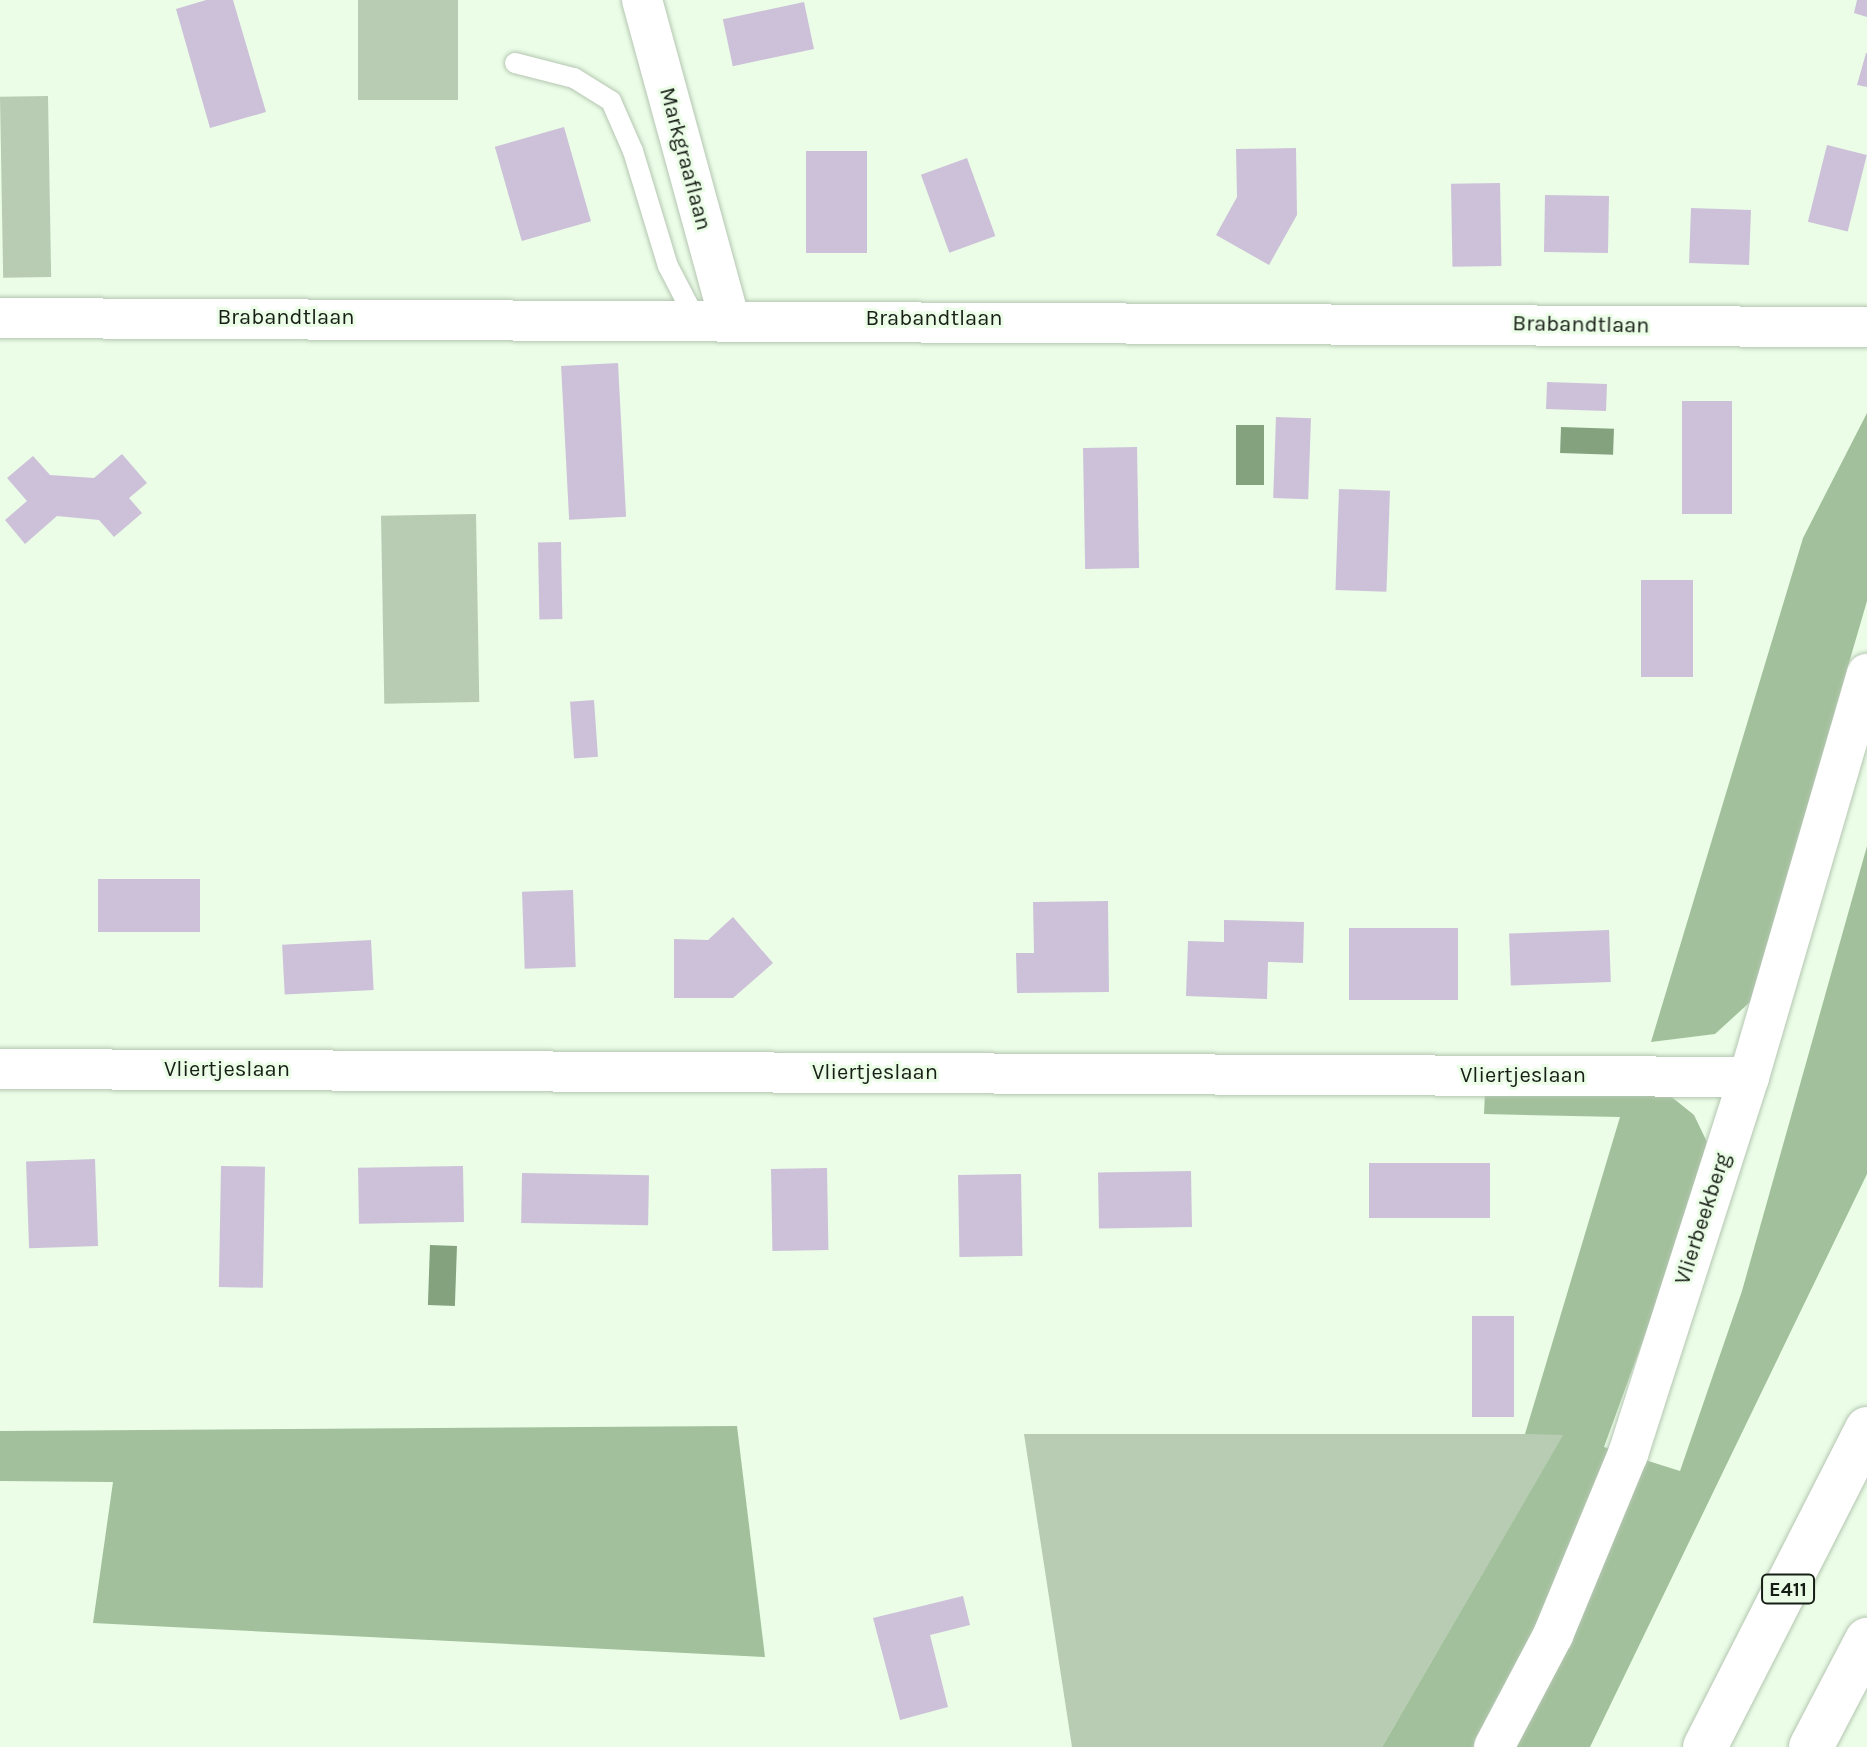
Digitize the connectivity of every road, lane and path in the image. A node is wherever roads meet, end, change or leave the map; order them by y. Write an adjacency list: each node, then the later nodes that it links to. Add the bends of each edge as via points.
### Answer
1 (642, 0): 4 (street, Markgraaflaan)
2 (515, 63): 4 (lane, via 574,78 611,101 633,151 668,266)
3 (0, 318): 4 (street, Brabandtlaan)
4 (712, 318): 5 (street, Brabandtlaan)
5 (1867, 327)
6 (1867, 674): 8 (street, Vlierbeekberg)
7 (0, 1069): 8 (street, Vliertjeslaan)
8 (1749, 1077): 11 (street, Vlierbeekberg, via 1628,1454 1553,1635)
9 (1867, 1429): 12 (highway, E411)
10 (1867, 1640): 13 (highway)
11 (1494, 1747)
12 (1705, 1747)
13 (1811, 1747)

